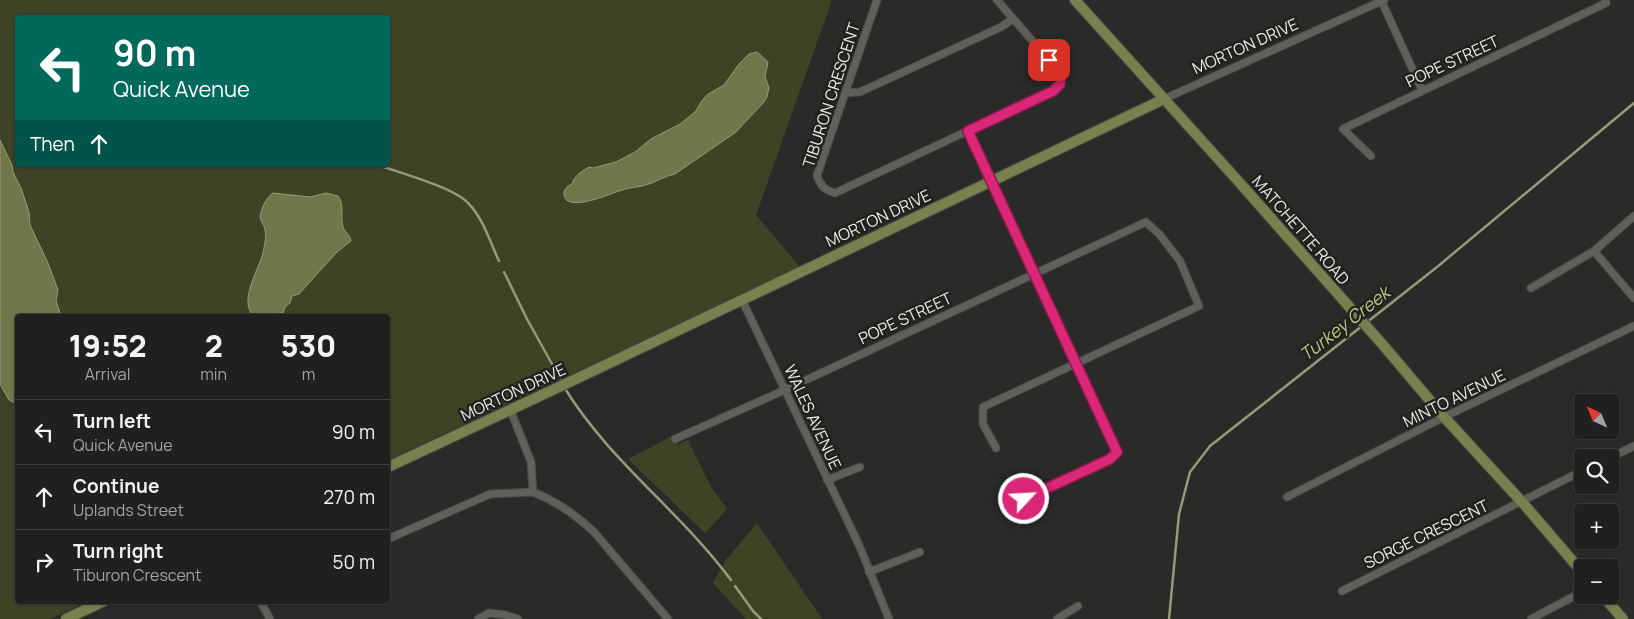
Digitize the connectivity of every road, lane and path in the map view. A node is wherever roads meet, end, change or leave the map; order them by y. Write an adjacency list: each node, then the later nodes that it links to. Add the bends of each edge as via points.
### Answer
1 (877, 0): 8 (street, TIBURON CRESCENT)
2 (997, 0): 6 (street, TIBURON CRESCENT)
3 (1075, 0): 9 (street, MATCHETTE ROAD)
4 (1382, 0): 7 (street); 9 (street, MORTON DRIVE)
5 (1605, 0): 7 (street, POPE STREET, via 1606,3)
6 (1013, 18): 8 (street, via 1001,27 860,92); 10 (street, TIBURON CRESCENT, via 1061,74 1060,84 1053,91)
7 (1422, 90): 11 (street, POPE STREET, via 1343,129)
8 (845, 93): 10 (street, TIBURON CRESCENT, via 817,175 827,191 835,193)
9 (1164, 99): 12 (street, MORTON DRIVE); 23 (street, MATCHETTE ROAD)
10 (968, 131): 12 (street)
11 (1371, 156)
12 (991, 182): 15 (street); 18 (street, MORTON DRIVE)
13 (1634, 216): 14 (street)
14 (1594, 251): 16 (street); 17 (street)
15 (1034, 273): 20 (street); 20 (street, POPE STREET, via 1146,222 1180,261 1199,306); 21 (street, POPE STREET)
16 (1532, 288)
17 (1634, 298)
18 (742, 300): 21 (street, WALES AVENUE); 22 (street, MORTON DRIVE)
19 (1634, 326): 23 (street, MINTO AVENUE)
20 (1076, 362): 26 (street, via 983,406 983,424); 35 (street, via 1117,452 1110,459)
21 (785, 390): 24 (street, POPE STREET); 31 (street, WALES AVENUE)
22 (510, 409): 28 (street, MORTON DRIVE); 32 (street, via 531,462)
23 (1444, 417): 33 (street, MINTO AVENUE); 34 (street, MATCHETTE ROAD)
24 (675, 439)
25 (1634, 446): 27 (street)
26 (996, 448)
27 (1619, 454)
28 (390, 466)
29 (860, 467): 31 (street)
30 (1574, 475): 34 (street, SORGE CRESCENT)
31 (827, 480): 39 (street, WALES AVENUE, via 860,545)
32 (533, 492): 36 (street, via 490,494); 50 (street, via 549,498 582,520)
33 (1287, 497)
34 (1522, 502): 38 (street, MATCHETTE ROAD); 40 (street, SORGE CRESCENT)
35 (1007, 507)
36 (390, 539)
37 (920, 552): 39 (street)
38 (1574, 563)
39 (869, 572): 51 (street, WALES AVENUE)
40 (1342, 591)
41 (1574, 596): 53 (street)
42 (98, 604): 46 (street)
43 (262, 604): 47 (street)
44 (1610, 604): 54 (street)
45 (1078, 606): 52 (street)
46 (66, 619)
47 (270, 619)
48 (478, 619): 49 (street, via 489,614)
49 (518, 619)
50 (668, 619)
51 (889, 619)
52 (1057, 619)
53 (1531, 619)
54 (1623, 619)

